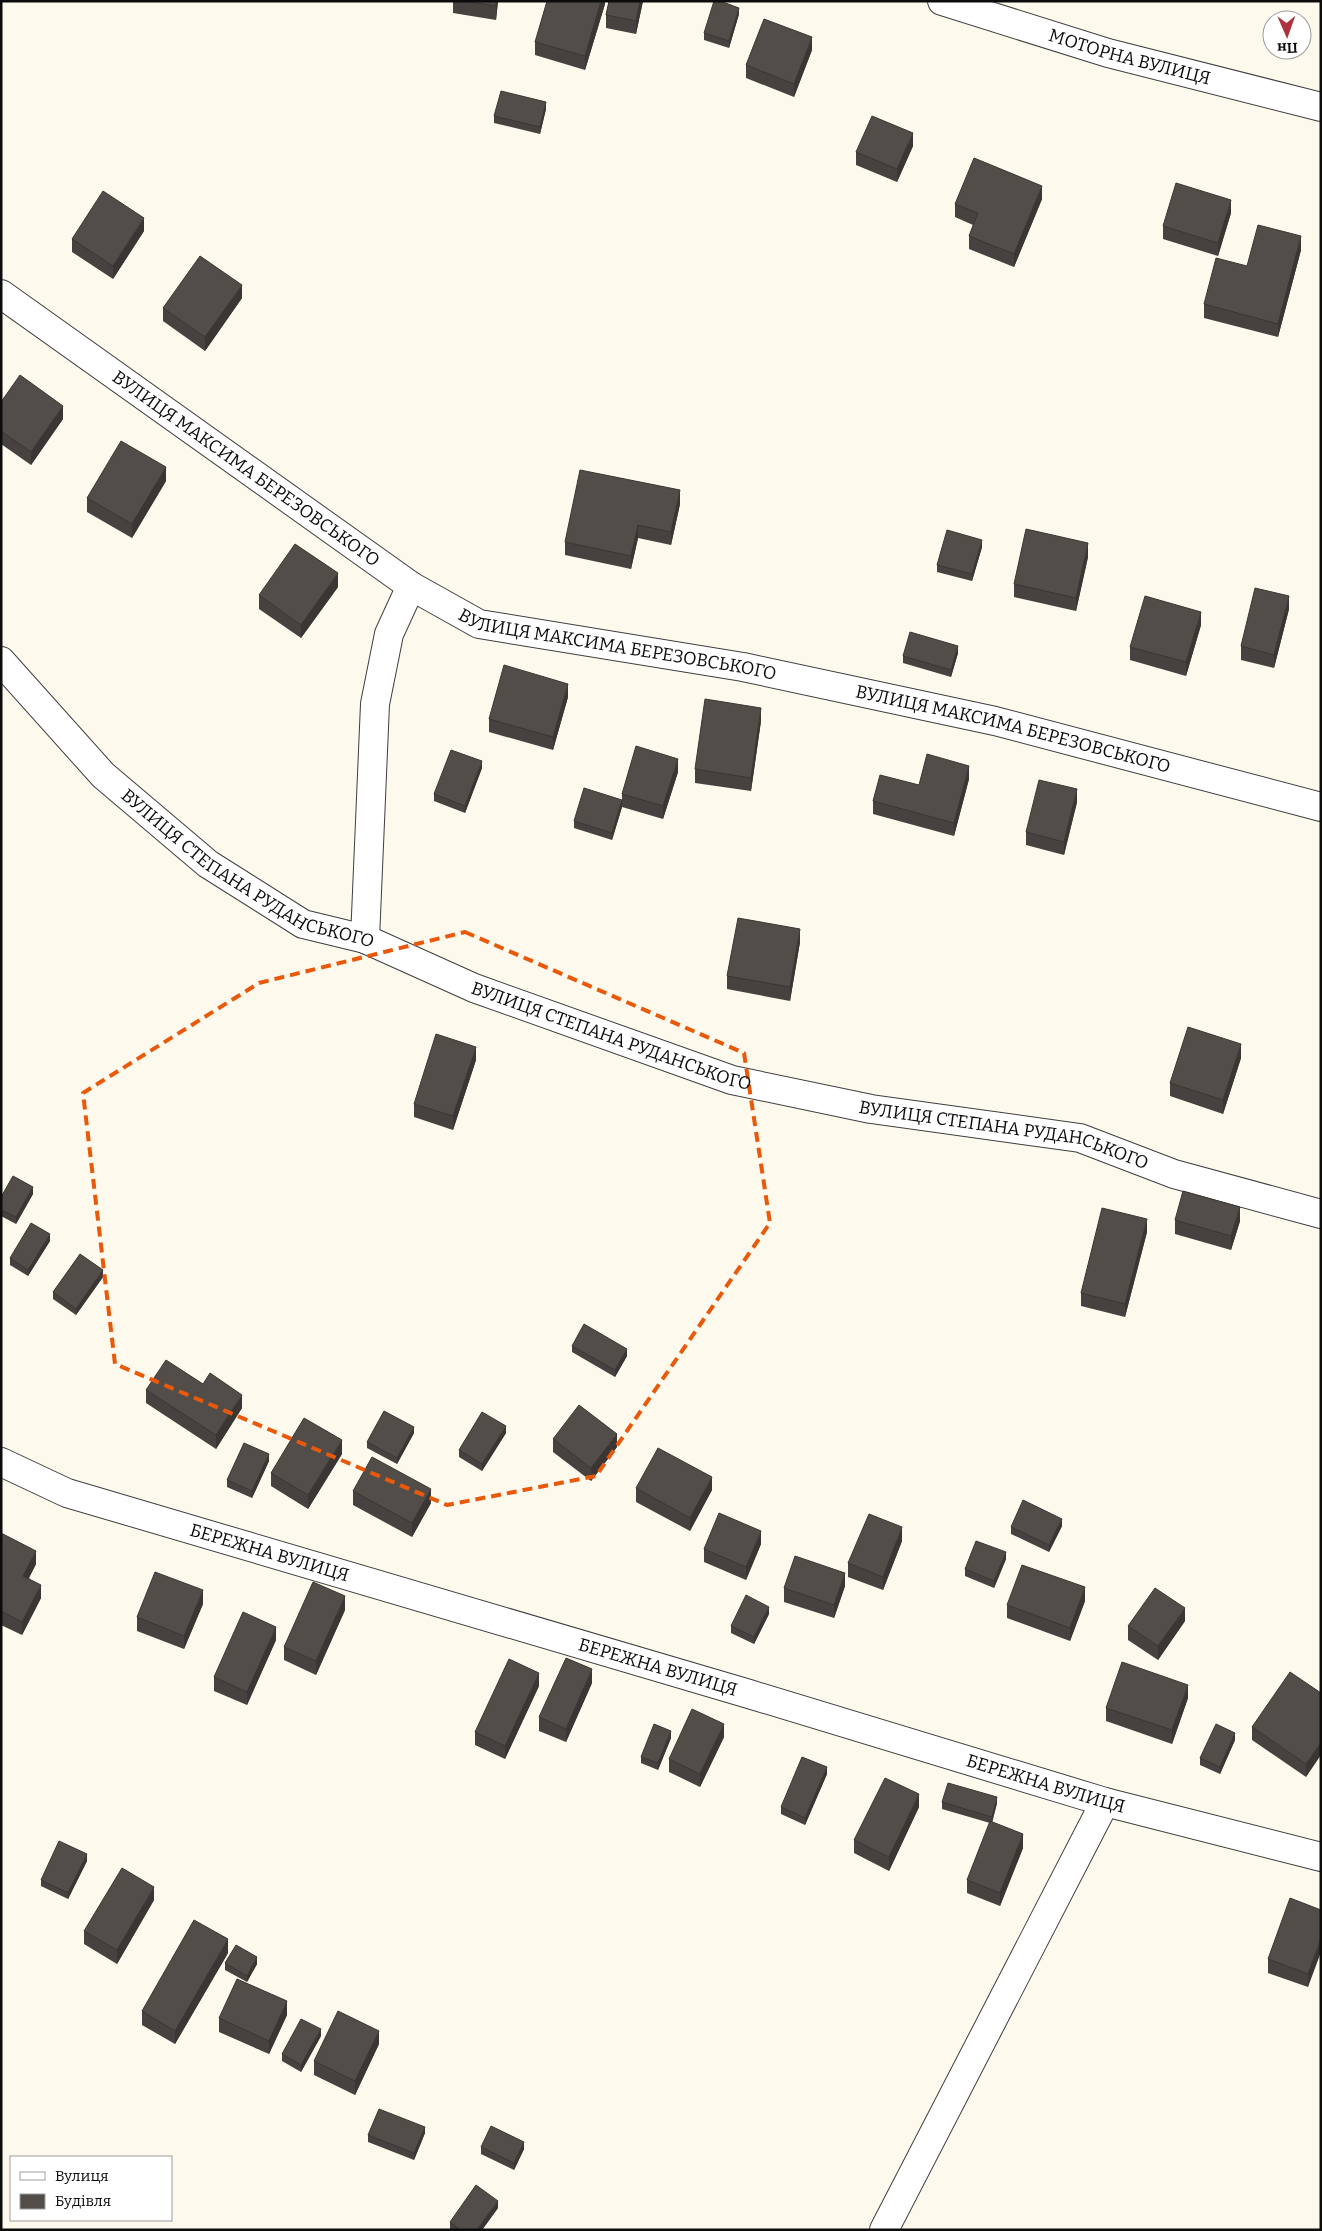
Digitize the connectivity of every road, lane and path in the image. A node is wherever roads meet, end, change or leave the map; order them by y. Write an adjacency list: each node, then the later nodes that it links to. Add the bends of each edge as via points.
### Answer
1 (942, 1): 2 (street, МОТОРНА ВУЛИЦЯ, via 1108,53)
2 (1321, 107)
3 (1, 294): 4 (street, ВУЛИЦЯ МАКСИМА БЕРЕЗОВСЬКОГО)
4 (411, 586): 6 (street, ВУЛИЦЯ МАКСИМА БЕРЕЗОВСЬКОГО, via 478,624 743,667 986,719); 7 (street, via 389,634 375,704)
5 (1, 661): 7 (street, ВУЛИЦЯ СТЕПАНА РУДАНСЬКОГО, via 103,775 208,864 303,924)
6 (1321, 807)
7 (364, 939): 8 (street, ВУЛИЦЯ СТЕПАНА РУДАНСЬКОГО, via 474,988 732,1080 871,1109 1080,1138 1174,1174)
8 (1321, 1214)
9 (1, 1462): 10 (street, БЕРЕЖНА ВУЛИЦЯ, via 67,1493)
10 (1105, 1802): 11 (street, БЕРЕЖНА ВУЛИЦЯ); 12 (street)
11 (1321, 1857)
12 (884, 2230)

